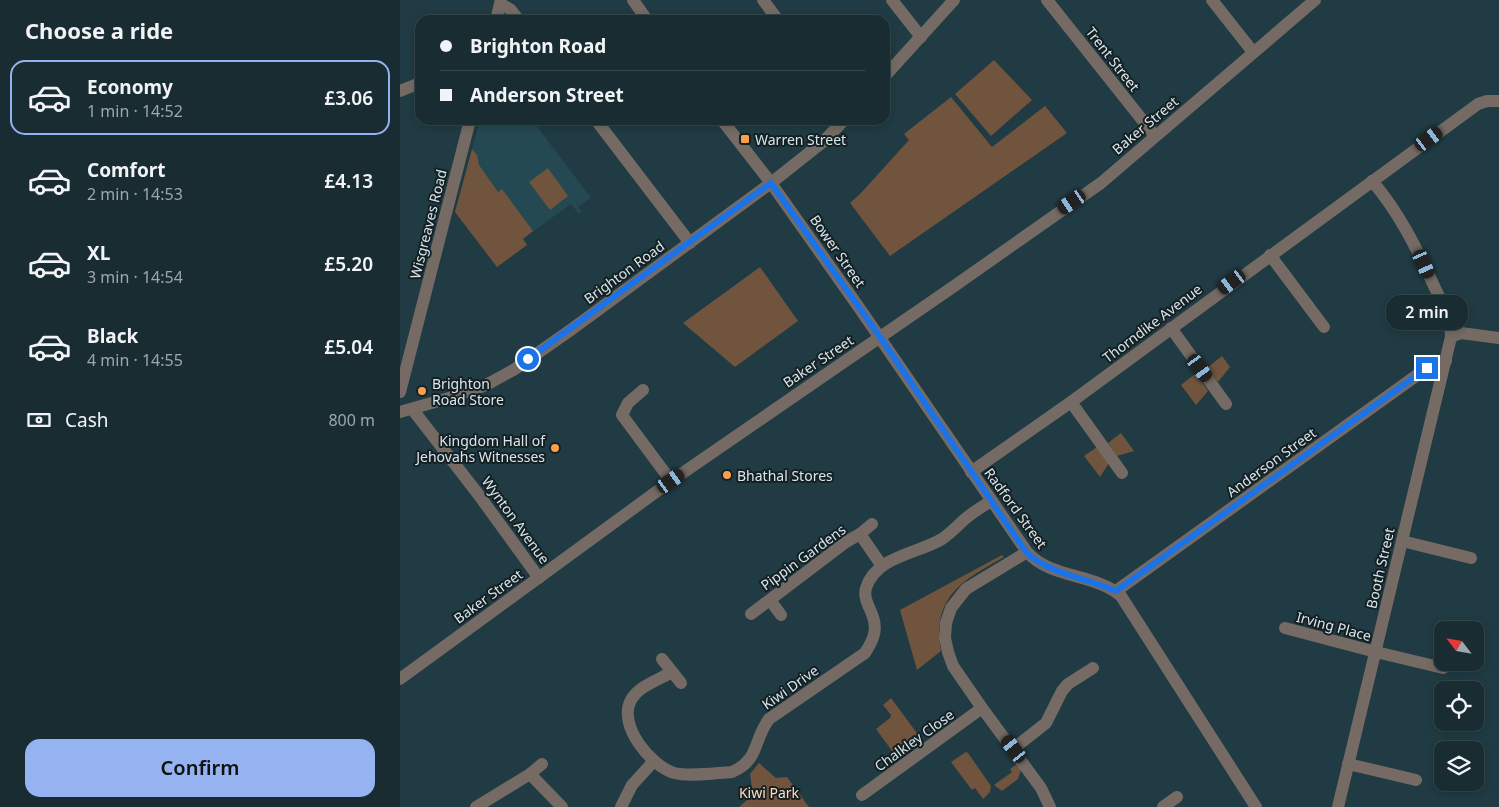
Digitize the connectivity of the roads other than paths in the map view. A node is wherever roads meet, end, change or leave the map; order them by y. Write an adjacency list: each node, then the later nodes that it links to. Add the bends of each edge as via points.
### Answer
1 (633, 0): 11 (street)
2 (762, 0): 12 (street)
3 (892, 0): 13 (street)
4 (954, 0): 13 (street)
5 (1047, 0): 23 (street, Trent Street)
6 (1212, 0): 14 (street)
7 (1315, 0): 14 (street, Baker Street)
8 (500, 2): 9 (street); 10 (street)
9 (497, 15)
10 (515, 15)
11 (644, 15)
12 (774, 15)
13 (921, 37): 15 (street)
14 (1253, 52): 23 (street, Baker Street)
15 (890, 71)
16 (415, 85): 17 (street)
17 (400, 91)
18 (1499, 101): 24 (street, Thorndike Avenue, via 1478,104)
19 (469, 125): 35 (street, Wisgreaves Road)
20 (600, 125): 26 (street)
21 (726, 125): 25 (street)
22 (839, 125): 25 (street, Brighton Road)
23 (1155, 136): 30 (street, Baker Street, via 1100,183)
24 (1372, 181): 27 (street, Thorndike Avenue); 31 (street, via 1407,231 1424,264 1449,319)
25 (771, 183): 26 (street, Brighton Road); 30 (street, Bower Street)
26 (690, 243): 38 (street, Brighton Road, via 515,369 486,385)
27 (1270, 254): 28 (street); 29 (street, Thorndike Avenue)
28 (1324, 327)
29 (1171, 328): 36 (street, Thorndike Avenue); 37 (street)
30 (880, 337): 40 (street, Radford Street); 42 (street, Baker Street)
31 (1451, 337): 32 (street, via 1461,333); 33 (street, Booth Street)
32 (1499, 338)
33 (1446, 361): 46 (street, Booth Street); 51 (street, Anderson Street, via 1427,368)
34 (644, 390): 42 (street, via 628,403 622,415)
35 (400, 392)
36 (1071, 402): 40 (street, Thorndike Avenue); 41 (street)
37 (1226, 404)
38 (413, 410): 39 (street, Brighton Road); 50 (street, Wynton Avenue)
39 (400, 412)
40 (971, 472): 43 (street, Radford Street)
41 (1122, 473)
42 (671, 481): 50 (street, Baker Street)
43 (991, 501): 47 (street, Radford Street); 49 (street, Kiwi Drive, via 940,540)
44 (872, 524): 45 (street, Pippin Gardens)
45 (860, 534): 49 (street); 52 (street, Pippin Gardens)
46 (1402, 541): 48 (street); 56 (street, Booth Street)
47 (1026, 552): 51 (street, Radford Street, via 1043,565); 63 (street, via 966,590 951,608 946,623 945,638 950,659)
48 (1471, 558)
49 (882, 566): 65 (street, Kiwi Drive, via 866,589 867,604 874,618 874,633 865,653 768,719 753,756 743,766 732,772 685,774 671,772)
50 (539, 578): 61 (street, Baker Street)
51 (1116, 591): 77 (street, via 1127,603)
52 (770, 600): 53 (street, Pippin Gardens); 54 (street)
53 (751, 614)
54 (781, 615)
55 (1285, 628): 56 (street, Irving Place)
56 (1376, 652): 58 (street, Irving Place); 67 (street, Booth Street)
57 (662, 659): 60 (street)
58 (1434, 666)
59 (1092, 668): 64 (street, via 1065,679 1046,723)
60 (672, 672): 62 (street); 65 (street, Kiwi Drive, via 641,689 631,699 627,710 632,731)
61 (400, 679)
62 (681, 683)
63 (982, 708): 64 (street); 70 (street, Chalkley Close)
64 (1014, 749): 75 (street, via 1042,788)
65 (654, 761): 74 (street, via 632,785)
66 (542, 764): 68 (street)
67 (1348, 764): 69 (street); 78 (street, Booth Street)
68 (530, 774): 72 (street); 73 (street)
69 (1416, 780)
70 (862, 796)
71 (1177, 797): 76 (street)
72 (476, 807)
73 (561, 807)
74 (621, 807)
75 (1050, 807)
76 (1163, 807)
77 (1256, 807)
78 (1338, 807)

